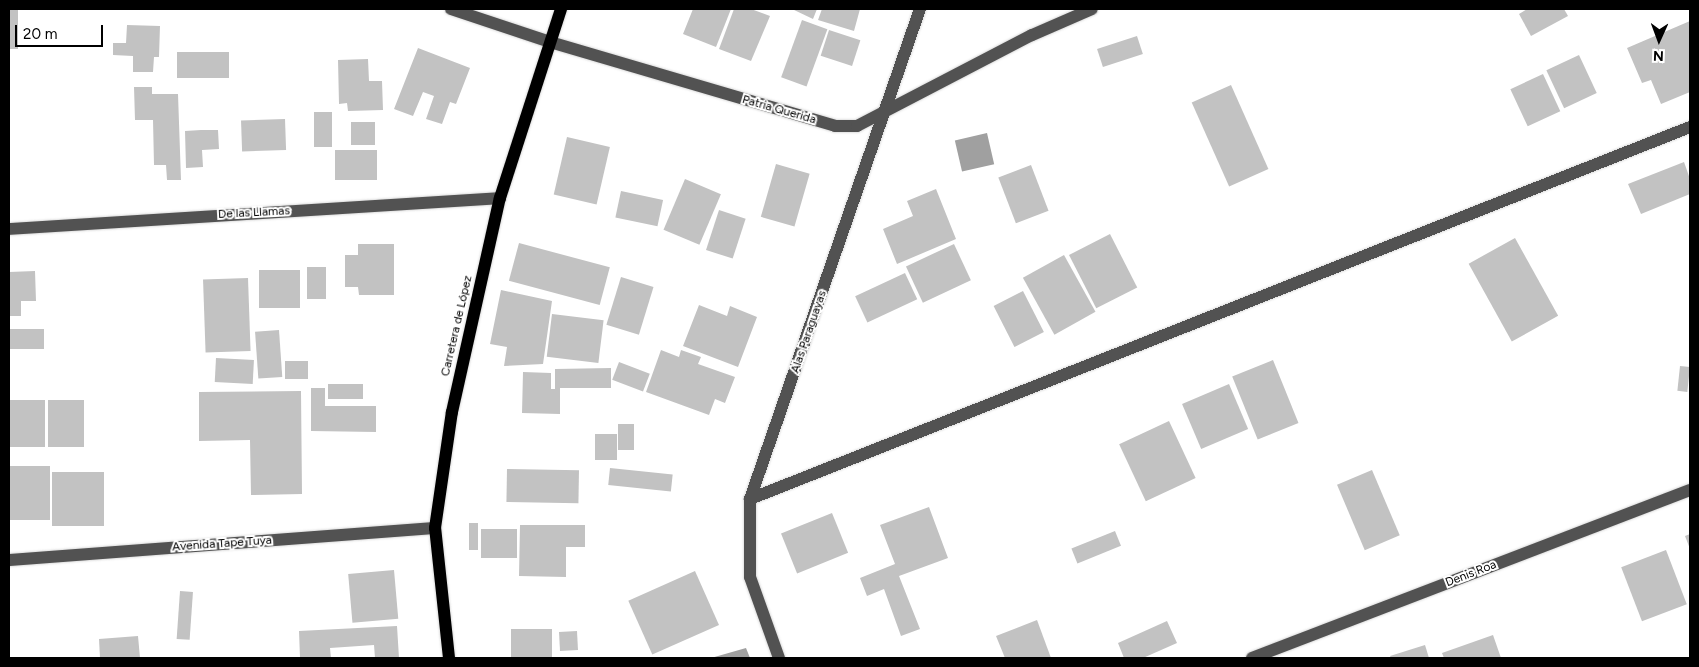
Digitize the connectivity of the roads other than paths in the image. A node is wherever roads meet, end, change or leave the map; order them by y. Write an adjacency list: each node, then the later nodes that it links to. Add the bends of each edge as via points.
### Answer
1 (451, 9): 5 (street, Patria Querida)
2 (561, 9): 5 (main road, Carretera de López)
3 (920, 9): 6 (street, Alas Paraguayas)
4 (1092, 9): 6 (street, Patria Querida, via 1032,35)
5 (550, 42): 6 (street, Patria Querida, via 835,126 857,126); 8 (main road, Carretera de López)
6 (886, 111): 11 (street, Alas Paraguayas)
7 (1690, 127): 11 (street)
8 (500, 198): 9 (street, De las Llamas); 12 (main road, Carretera de López, via 452,412)
9 (9, 229)
10 (1690, 490): 16 (street, Denis Roa)
11 (750, 499): 15 (street, Alas Paraguayas, via 750,577)
12 (435, 528): 13 (street, Avenida Tape Tuya); 14 (main road, Carretera de López)
13 (9, 560)
14 (450, 658)
15 (779, 658)
16 (1252, 658)

